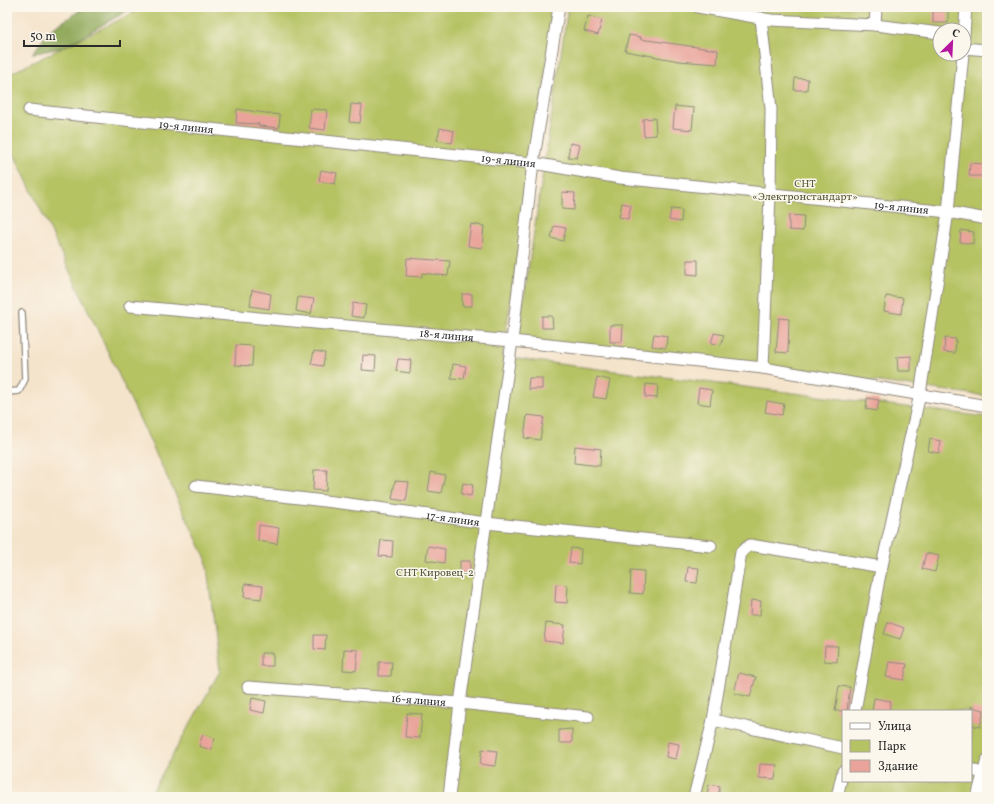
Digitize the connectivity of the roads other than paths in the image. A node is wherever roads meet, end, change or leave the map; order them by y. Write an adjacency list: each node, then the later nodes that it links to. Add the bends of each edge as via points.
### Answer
1 (559, 7): 14 (street)
2 (698, 7): 5 (street)
3 (876, 7): 8 (street)
4 (966, 7): 7 (street)
5 (741, 11): 6 (street)
6 (761, 18): 8 (street); 15 (street, via 771,109)
7 (965, 22)
8 (875, 25): 9 (street)
9 (932, 32)
10 (972, 49): 11 (street)
11 (987, 50)
12 (961, 62): 16 (street)
13 (29, 110): 14 (street, 19-я линия)
14 (533, 163): 15 (street, 19-я линия, via 620,178); 20 (street)
15 (770, 195): 16 (street, 19-я линия); 21 (street)
16 (948, 212): 17 (street, 19-я линия); 23 (street)
17 (987, 219)
18 (130, 306): 20 (street, 18-я линия)
19 (22, 313): 22 (lane, via 25,379 19,391)
20 (512, 341): 21 (street, 18-я линия); 26 (street)
21 (763, 368): 23 (street, 18-я линия)
22 (7, 392)
23 (920, 394): 24 (street, 18-я линия); 28 (street)
24 (987, 406)
25 (196, 486): 26 (street, 17-я линия)
26 (486, 523): 27 (street, 17-я линия); 30 (street)
27 (711, 546)
28 (882, 567): 31 (street); 33 (street, via 750,545 741,552)
29 (248, 687): 30 (street, 16-я линия)
30 (460, 703): 32 (street, 16-я линия); 39 (street)
31 (855, 710)
32 (588, 717)
33 (714, 720): 34 (street); 40 (street)
34 (842, 748)
35 (987, 760): 37 (street)
36 (972, 769): 37 (street)
37 (983, 774): 42 (street)
38 (842, 775): 41 (street)
39 (449, 797)
40 (694, 797)
41 (836, 797)
42 (977, 797)

